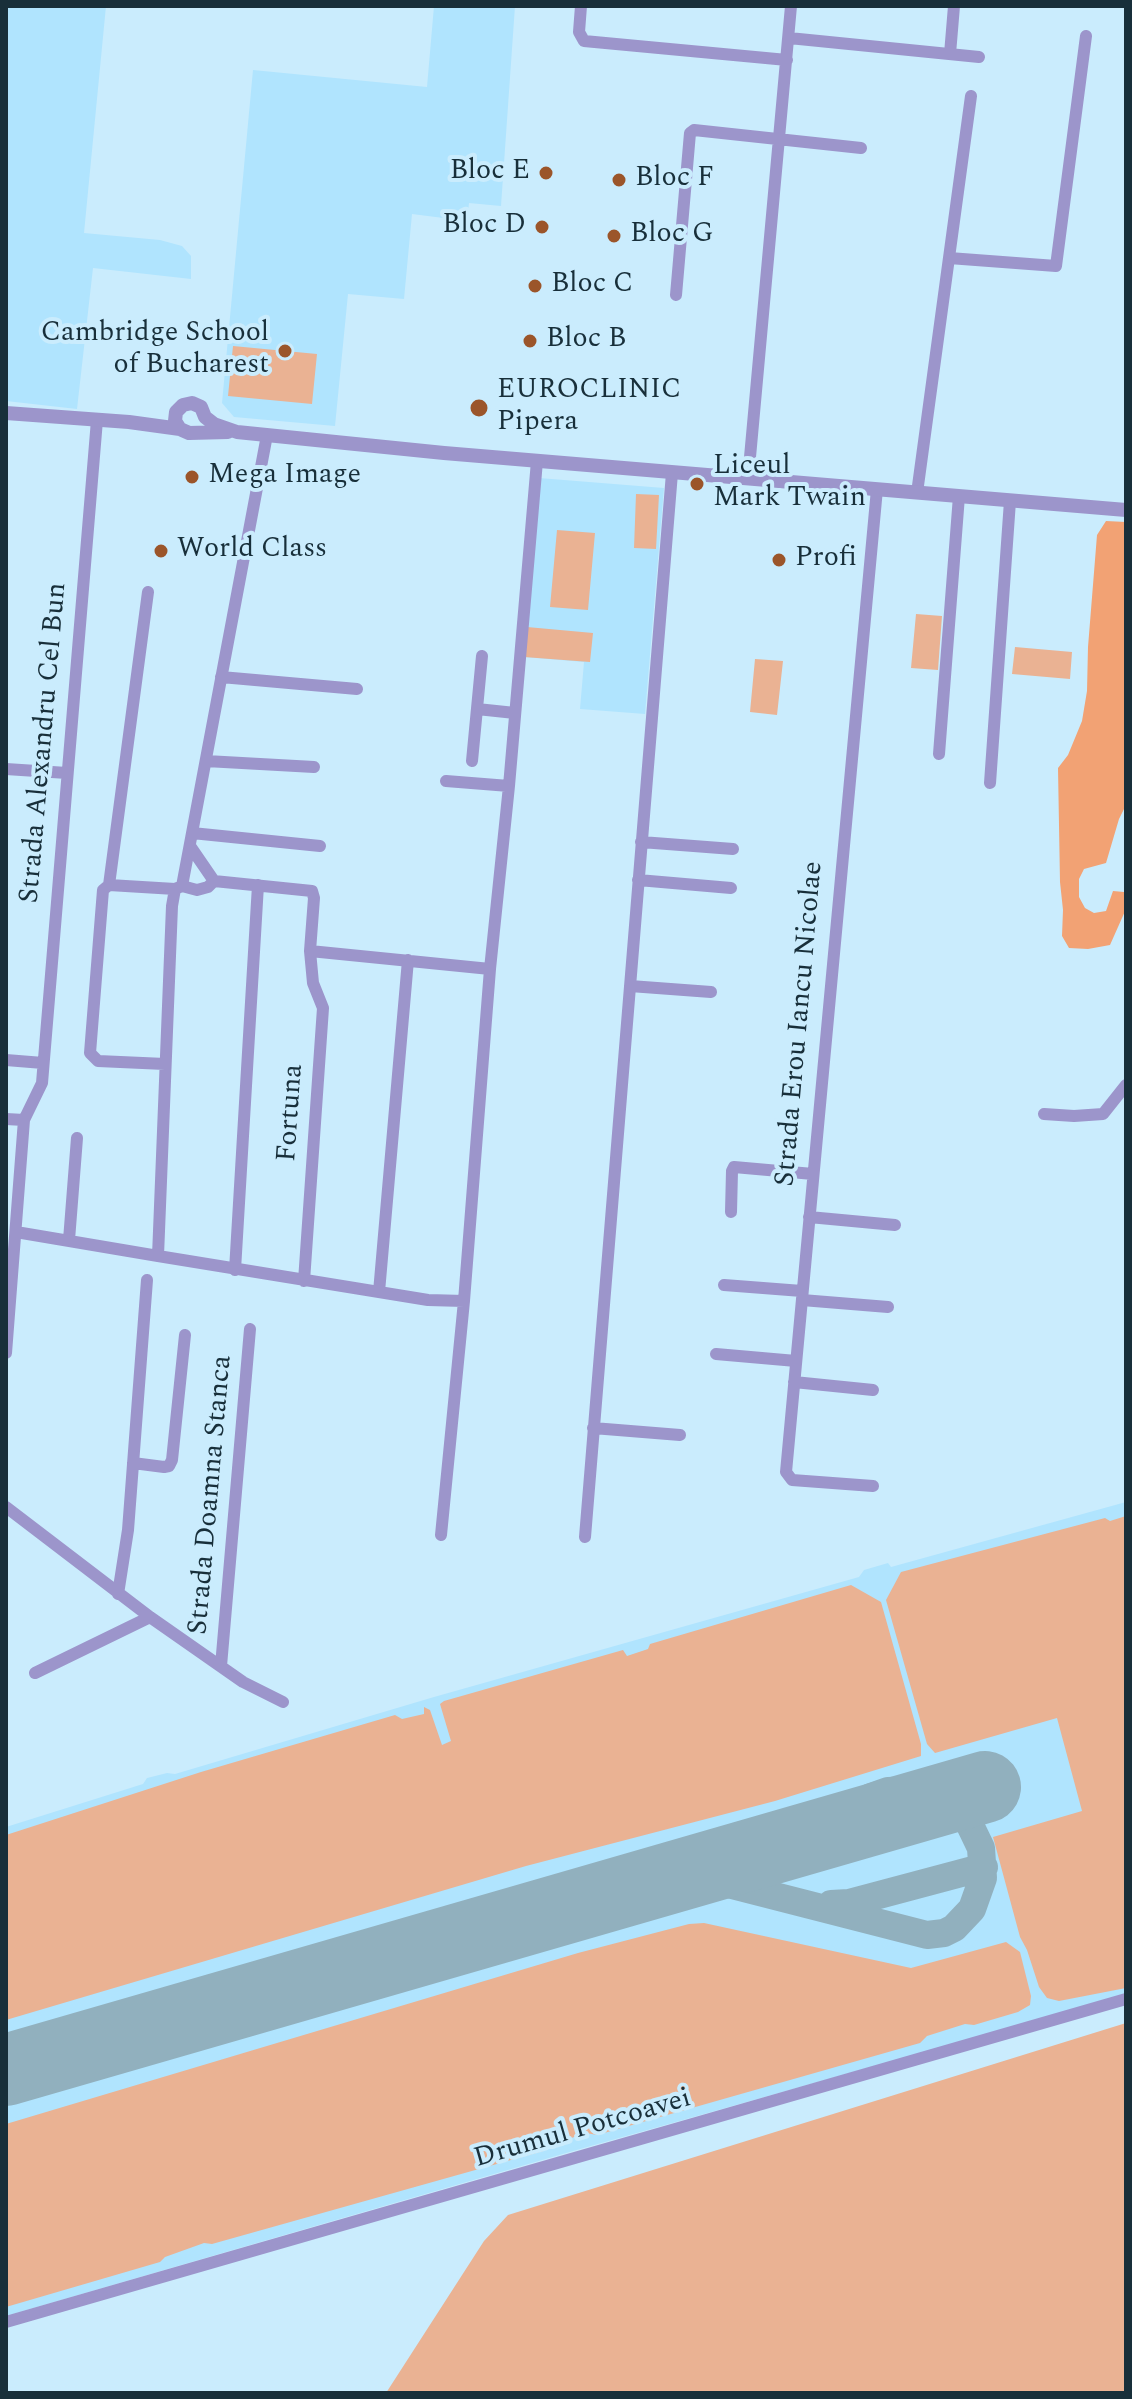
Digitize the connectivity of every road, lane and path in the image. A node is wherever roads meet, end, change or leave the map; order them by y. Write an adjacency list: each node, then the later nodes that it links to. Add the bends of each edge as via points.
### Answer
1 (581, 6): 8 (street, via 579,32 584,41)
2 (791, 6): 5 (street)
3 (954, 6): 6 (street)
4 (1086, 36): 12 (street, via 1056,266)
5 (789, 38): 6 (street); 8 (street)
6 (950, 54): 7 (street)
7 (979, 57)
8 (787, 60): 10 (street)
9 (971, 96): 12 (street)
10 (779, 139): 11 (street); 13 (street, via 690,133); 22 (street)
11 (861, 148)
12 (949, 258): 24 (street)
13 (676, 295)
14 (6, 413): 16 (street)
15 (205, 417): 17 (street, via 202,427); 17 (street, via 201,407 183,405); 18 (street)
16 (97, 420): 17 (street); 39 (street, Strada Alexandru Cel Bun)
17 (183, 426): 18 (street)
18 (232, 431): 19 (street)
19 (267, 435): 20 (street); 30 (street)
20 (537, 461): 21 (street); 33 (street)
21 (672, 473): 22 (street); 44 (street)
22 (748, 479): 23 (street)
23 (877, 489): 24 (street); 66 (street, Strada Erou Iancu Nicolae)
24 (917, 493): 25 (street)
25 (959, 496): 26 (street); 34 (street)
26 (1010, 501): 27 (street); 41 (street)
27 (1126, 510)
28 (148, 592): 49 (street)
29 (482, 656): 32 (street)
30 (221, 677): 31 (street); 35 (street)
31 (357, 689)
32 (477, 709): 33 (street); 36 (street)
33 (515, 713): 42 (street)
34 (939, 754)
35 (206, 761): 37 (street); 43 (street)
36 (472, 761)
37 (314, 767)
38 (6, 769): 39 (street)
39 (67, 773): 59 (street, Strada Alexandru Cel Bun)
40 (446, 781): 42 (street)
41 (990, 783)
42 (509, 786): 55 (street)
43 (191, 839): 45 (street); 48 (street); 51 (street)
44 (641, 842): 46 (street); 47 (street)
45 (320, 846)
46 (733, 849)
47 (638, 880): 52 (street); 56 (street)
48 (214, 881): 50 (street); 51 (street, via 197,890)
49 (109, 885): 51 (street); 60 (street, via 103,890 90,1053 98,1061)
50 (258, 885): 53 (street, Fortuna, via 312,891); 73 (street)
51 (179, 888): 60 (street, via 172,906)
52 (731, 888)
53 (310, 951): 54 (street); 75 (street, Fortuna, via 313,983 323,1008)
54 (408, 960): 55 (street); 77 (street)
55 (490, 969): 79 (street)
56 (630, 986): 57 (street); 88 (street)
57 (711, 992)
58 (6, 1060): 59 (street)
59 (43, 1063): 64 (street, Strada Alexandru Cel Bun, via 42,1083)
60 (165, 1064): 72 (street)
61 (1126, 1085): 62 (street, via 1103,1114)
62 (1044, 1114)
63 (6, 1119): 64 (street)
64 (24, 1120): 70 (street, Strada Alexandru Cel Bun)
65 (77, 1138): 71 (street)
66 (813, 1174): 67 (street, via 734,1167); 68 (street, Strada Erou Iancu Nicolae)
67 (731, 1212)
68 (809, 1217): 69 (street); 78 (street, Strada Erou Iancu Nicolae)
69 (895, 1225)
70 (12, 1236): 71 (street); 83 (street, Strada Alexandru Cel Bun)
71 (69, 1240): 72 (street)
72 (158, 1256): 73 (street)
73 (235, 1270): 75 (street)
74 (147, 1280): 90 (street)
75 (304, 1281): 77 (street)
76 (724, 1285): 78 (street)
77 (379, 1292): 79 (street)
78 (802, 1296): 80 (street); 85 (street, Strada Erou Iancu Nicolae)
79 (464, 1301): 93 (street)
80 (888, 1307)
81 (250, 1329): 97 (street, Strada Doamna Stanca)
82 (185, 1335): 90 (street, via 172,1460 164,1467)
83 (6, 1353)
84 (716, 1354): 85 (street)
85 (796, 1361): 86 (street, Strada Erou Iancu Nicolae)
86 (794, 1382): 87 (street); 91 (street, Strada Erou Iancu Nicolae, via 788,1477)
87 (873, 1390)
88 (593, 1428): 89 (street); 94 (street)
89 (680, 1435)
90 (133, 1463): 95 (street)
91 (873, 1486)
92 (6, 1507): 95 (street)
93 (441, 1535)
94 (585, 1537)
95 (118, 1594): 96 (street)
96 (150, 1617): 97 (street); 98 (street)
97 (221, 1666): 99 (street)
98 (35, 1673)
99 (283, 1702)
100 (1126, 1999): 101 (street, Drumul Potcoavei)
101 (6, 2322)

